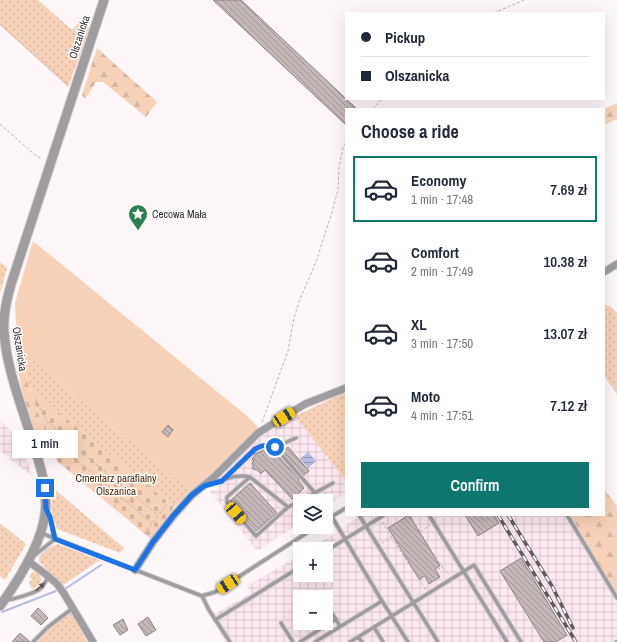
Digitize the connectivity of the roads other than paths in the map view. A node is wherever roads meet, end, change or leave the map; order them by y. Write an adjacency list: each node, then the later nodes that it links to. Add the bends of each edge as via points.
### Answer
1 (104, 0): 14 (street, Olszanicka, via 8,296 4,316 11,372 44,481)
2 (617, 264): 3 (street)
3 (605, 271)
4 (345, 388): 10 (street, via 305,404 258,432)
5 (296, 438): 6 (lane)
6 (275, 447): 8 (lane, via 265,445 255,449); 11 (lane)
7 (250, 477): 8 (lane, via 241,476); 13 (lane); 13 (lane, via 227,497 227,502 256,536)
8 (222, 481): 10 (lane)
9 (333, 483): 11 (lane)
10 (204, 486): 29 (street, via 174,515)
11 (315, 493)
12 (293, 504): 13 (lane)
13 (288, 507)
14 (46, 509): 23 (street, Olszanicka); 25 (lane)
15 (345, 509): 16 (lane)
16 (333, 516)
17 (360, 516): 22 (lane)
18 (383, 516): 22 (lane)
19 (430, 516): 31 (lane)
20 (568, 516): 34 (lane)
21 (333, 519): 26 (lane)
22 (366, 526): 26 (lane); 36 (lane)
23 (40, 533): 25 (lane); 28 (street, Olszanicka)
24 (305, 534): 33 (lane, via 215,592)
25 (55, 539): 28 (lane); 29 (lane)
26 (345, 539): 27 (lane); 35 (lane)
27 (333, 547)
28 (28, 561): 32 (street); 37 (street, Olszanicka)
29 (135, 570): 33 (lane)
30 (293, 571): 42 (lane)
31 (464, 571): 36 (lane); 58 (lane); 59 (lane, via 474,565)
32 (48, 576): 37 (lane, one-way to 32, via 38,590); 38 (street, via 57,584)
33 (202, 596): 42 (lane)
34 (617, 598)
35 (382, 601): 40 (lane); 44 (lane)
36 (414, 602): 40 (lane); 57 (lane)
37 (2, 603)
38 (73, 608): 47 (lane); 48 (street)
39 (333, 614): 41 (lane)
40 (392, 616): 45 (lane); 56 (lane)
41 (336, 619): 44 (lane); 51 (lane)
42 (215, 620): 49 (lane)
43 (281, 623): 50 (lane)
44 (340, 626): 52 (lane)
45 (374, 627): 46 (lane); 55 (lane)
46 (358, 637): 53 (lane); 54 (lane)
47 (33, 642)
48 (92, 642)
49 (230, 642)
50 (293, 642)
51 (300, 642)
52 (315, 642)
53 (350, 642)
54 (362, 642)
55 (383, 642)
56 (408, 642)
57 (438, 642)
58 (507, 642)
59 (521, 642)

